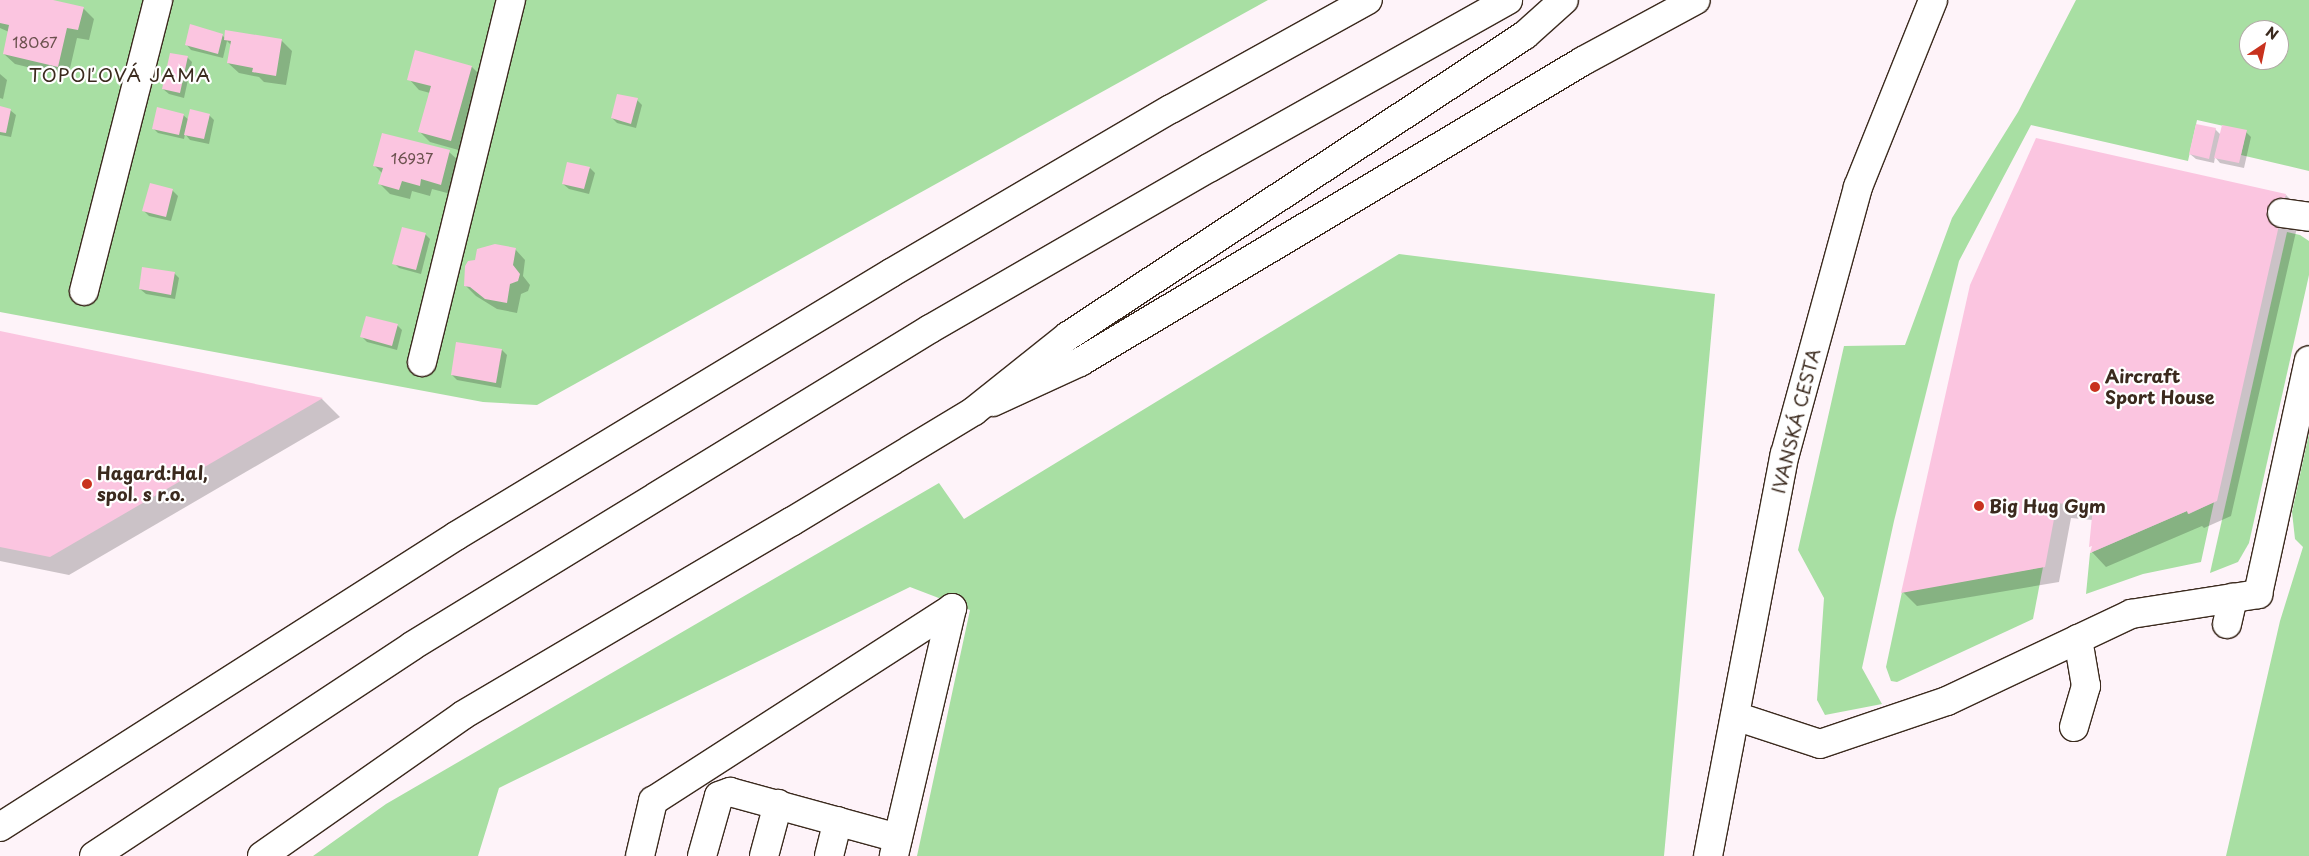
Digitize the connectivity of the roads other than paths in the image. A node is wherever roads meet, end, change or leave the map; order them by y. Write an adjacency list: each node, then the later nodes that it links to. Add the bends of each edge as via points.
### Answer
1 (158, 0): 10 (main road)
2 (511, 0): 12 (main road)
3 (1368, 0): 21 (main road, via 1171,109 925,253 456,536)
4 (1508, 0): 23 (main road, via 930,329 412,646)
5 (1564, 0): 13 (main road, via 1525,35 1068,336)
6 (1696, 0): 13 (main road, via 1583,61 1080,362)
7 (1933, 0): 17 (main road, IVANSKÁ CESTA, via 1855,196 1785,454)
8 (2282, 213): 9 (main road)
9 (2309, 217)
10 (84, 291)
11 (2309, 360): 14 (main road, via 2258,594)
12 (422, 362)
13 (974, 411): 24 (main road, via 464,715)
14 (2233, 598): 15 (main road); 16 (main road, via 2131,614)
15 (2227, 624)
16 (2078, 639): 17 (main road, via 1947,701 1820,744); 18 (main road, via 2086,686)
17 (1735, 716): 29 (main road, IVANSKÁ CESTA)
18 (2074, 727)
19 (778, 804): 20 (main road); 26 (main road, via 730,792 719,796); 27 (main road)
20 (838, 821): 22 (main road); 28 (main road)
21 (1, 826)
22 (896, 847): 25 (main road, via 952,608 653,801)
23 (94, 856)
24 (262, 856)
25 (640, 856)
26 (702, 856)
27 (764, 856)
28 (829, 856)
29 (1708, 856)

